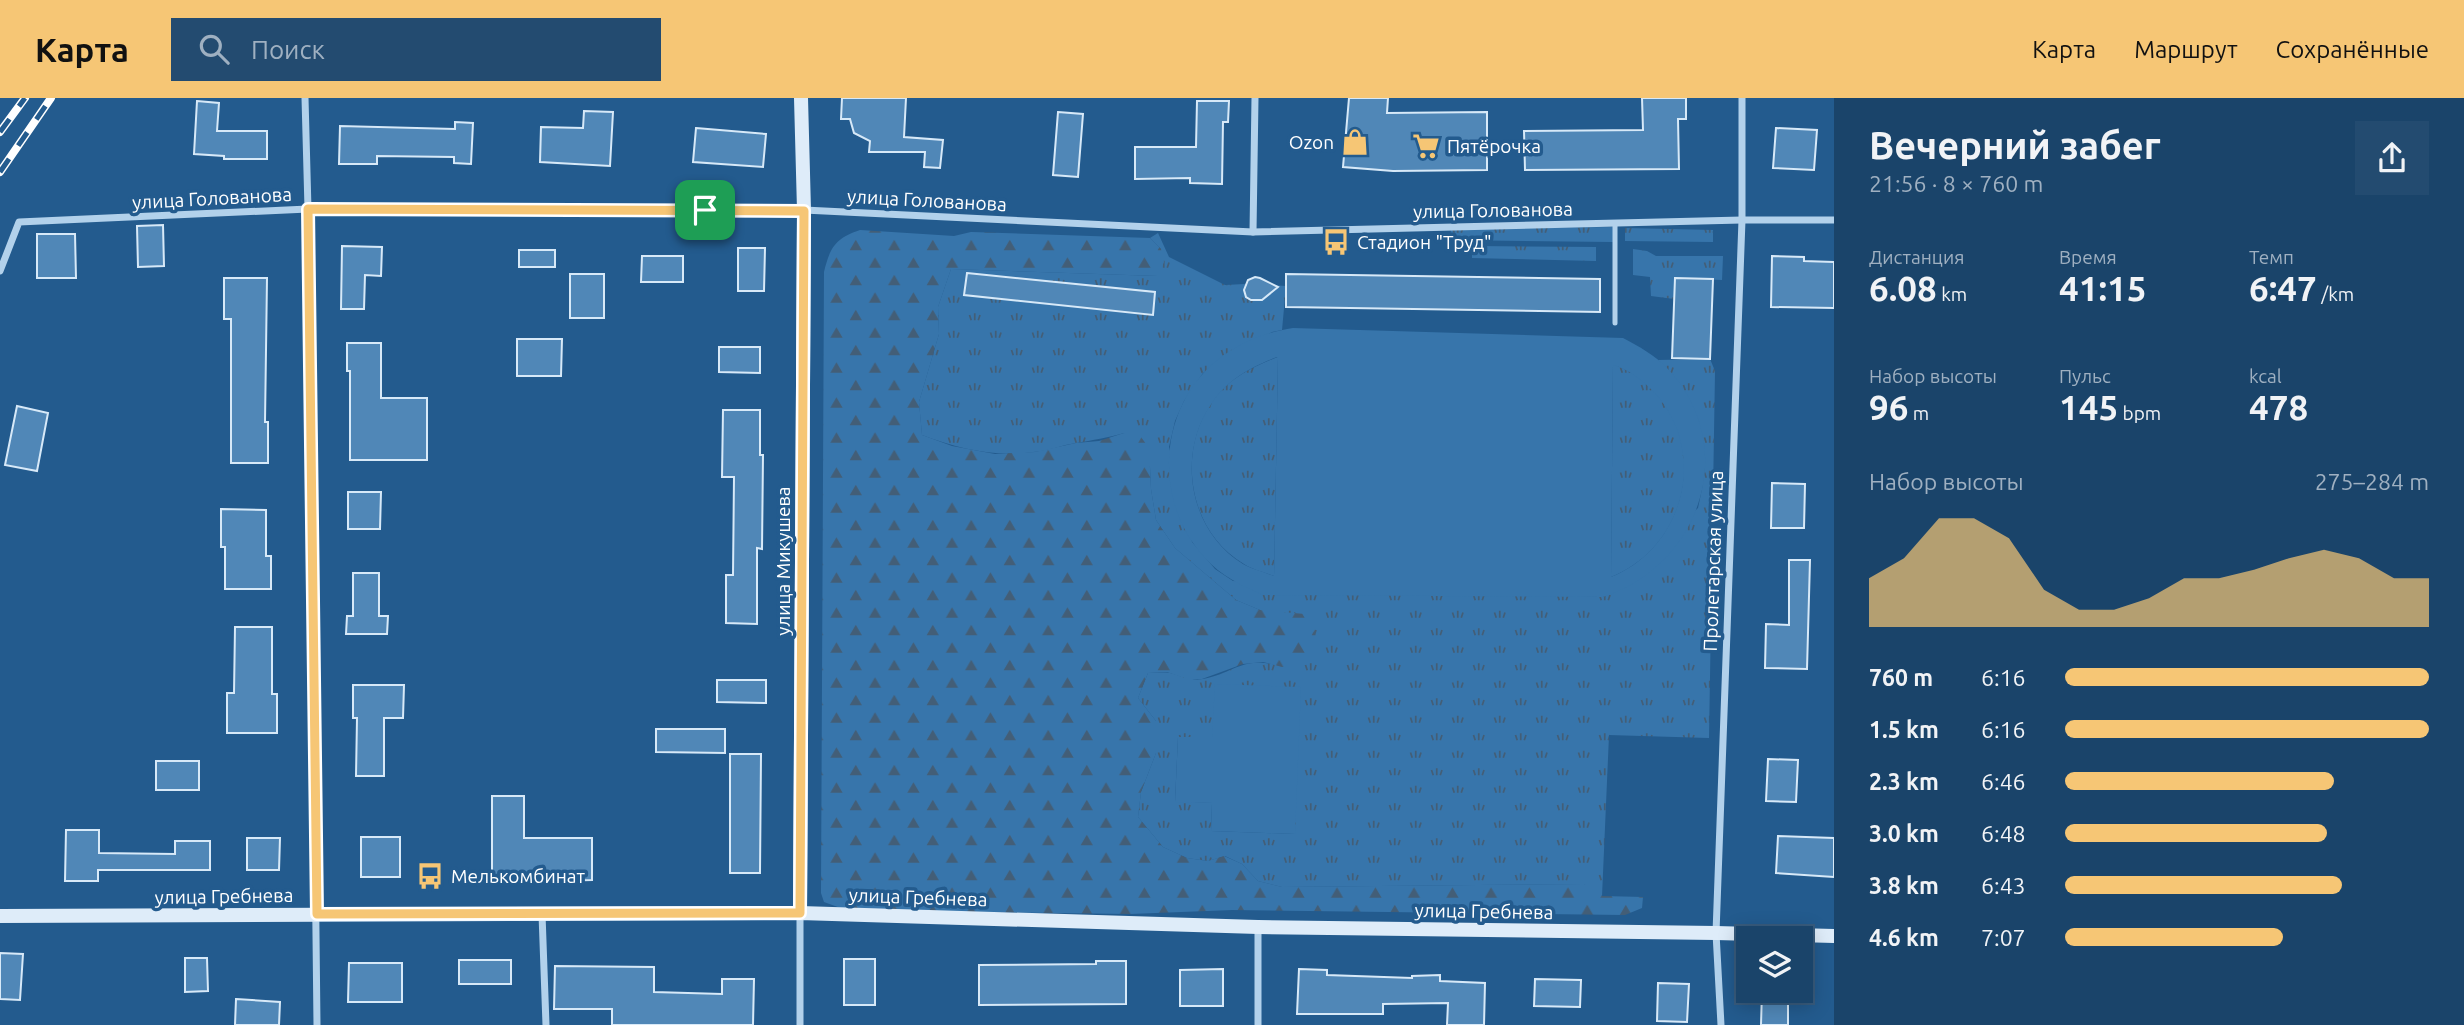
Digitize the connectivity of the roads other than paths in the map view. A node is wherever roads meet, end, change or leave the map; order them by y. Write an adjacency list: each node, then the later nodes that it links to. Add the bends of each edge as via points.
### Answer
1 (305, 98): 5 (street)
2 (801, 98): 6 (street, улица Микушева)
3 (1255, 98): 10 (street)
4 (1742, 98): 7 (street, Пролетарская улица)
5 (308, 209): 6 (street, улица Голованова); 11 (street, улица Голованова, via 19,222); 15 (street)
6 (804, 211): 10 (street, улица Голованова); 14 (street, улица Микушева)
7 (1742, 220): 8 (street, улица Голованова); 9 (street, улица Голованова); 18 (street, Пролетарская улица)
8 (1834, 220)
9 (1615, 223): 10 (street, улица Голованова); 12 (lane)
10 (1253, 233)
11 (0, 271)
12 (1615, 323)
13 (542, 913): 14 (street, улица Гребнева); 15 (street, улица Гребнева); 21 (street)
14 (800, 913): 17 (street, улица Гребнева); 22 (street, улица Микушева)
15 (317, 914): 16 (street, улица Гребнева); 20 (street)
16 (0, 916)
17 (1258, 927): 18 (street, улица Гребнева); 23 (street)
18 (1716, 933): 19 (street, улица Гребнева); 24 (street, Пролетарская улица)
19 (1834, 936)
20 (317, 1025)
21 (546, 1025)
22 (800, 1025)
23 (1258, 1025)
24 (1721, 1025)

